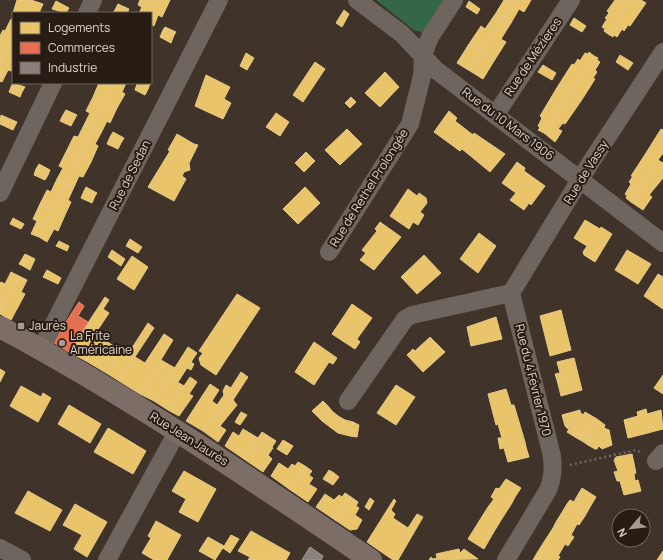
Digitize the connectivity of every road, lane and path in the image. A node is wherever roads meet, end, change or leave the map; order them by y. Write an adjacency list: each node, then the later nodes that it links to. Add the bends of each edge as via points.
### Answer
1 (93, 0): 6 (street)
2 (219, 0): 17 (street, Rue de Sedan)
3 (357, 0): 8 (street, Rue du 10 Mars 1906, via 402,34)
4 (454, 0): 8 (street, Rue de Rethel Prolongée, via 430,37)
5 (571, 0): 10 (street, Rue de Mézieres)
6 (87, 12)
7 (663, 52): 11 (street, Rue de Vassy)
8 (423, 55): 10 (street, Rue du 10 Mars 1906, via 436,70); 14 (street, Rue de Rethel Prolongée, via 422,76 410,124)
9 (53, 84): 12 (street)
10 (496, 114): 11 (street, Rue du 10 Mars 1906)
11 (580, 179): 13 (street, Rue du 10 Mars 1906); 15 (street, Rue de Vassy)
12 (0, 193)
13 (663, 243)
14 (329, 252)
15 (511, 293): 18 (street, via 404,319); 21 (street, Rue du 4 Février 1970)
16 (0, 327): 17 (street, Rue Jean Jaurès)
17 (41, 349): 19 (street, Rue Jean Jaurès)
18 (348, 401)
19 (177, 432): 24 (street); 25 (street, Rue Jean Jaurès, via 224,460)
20 (659, 457): 21 (path, via 636,450)
21 (553, 468): 26 (street, Rue du 4 Février 1970, via 548,490)
22 (0, 548): 23 (street)
23 (22, 560)
24 (107, 560)
25 (371, 560)
26 (506, 560)

